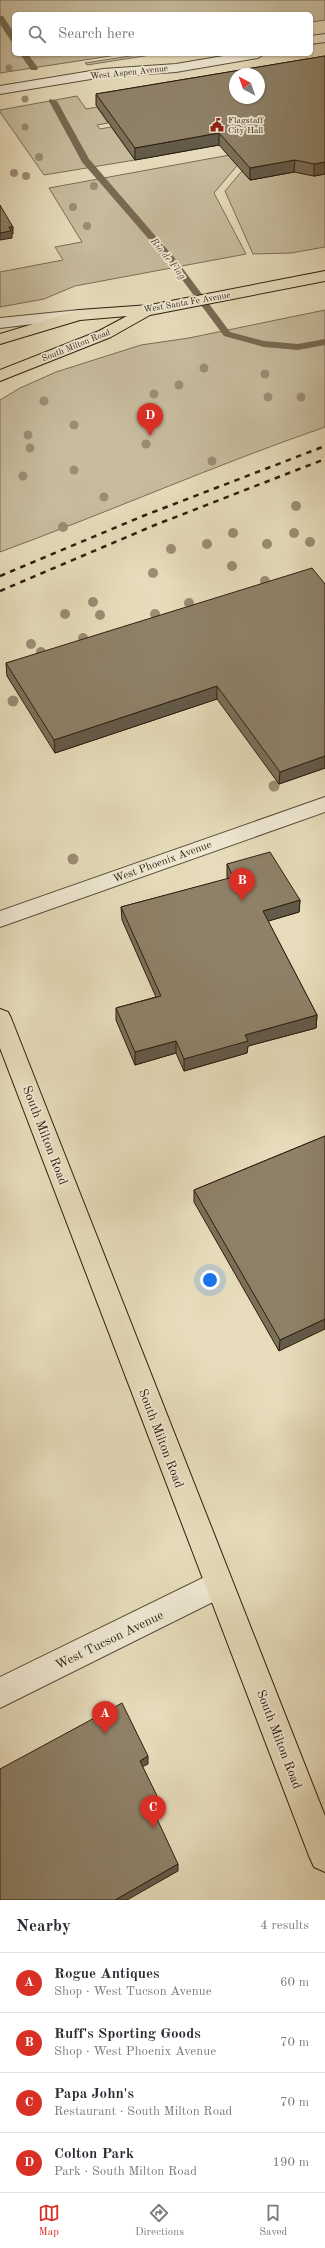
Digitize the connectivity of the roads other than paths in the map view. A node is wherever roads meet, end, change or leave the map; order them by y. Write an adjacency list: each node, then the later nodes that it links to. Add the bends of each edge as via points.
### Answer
1 (325, 38): 2 (street)
2 (313, 40)
3 (174, 56): 5 (street)
4 (246, 56): 5 (street, West Aspen Avenue, via 176,68)
5 (103, 74): 6 (street, West Aspen Avenue)
6 (0, 90)
7 (325, 276): 8 (main road, West Santa Fe Avenue)
8 (150, 310): 9 (main road, West Santa Fe Avenue); 12 (main road, South Milton Road, via 105,334)
9 (79, 314): 10 (street, West Santa Fe Avenue); 11 (main road)
10 (0, 323)
11 (0, 339)
12 (0, 376)
13 (325, 804): 14 (street, West Phoenix Avenue)
14 (0, 919)
15 (0, 1018): 16 (main road, South Milton Road)
16 (219, 1584): 17 (street, West Tucson Avenue); 18 (main road, South Milton Road)
17 (0, 1693)
18 (325, 1856)

